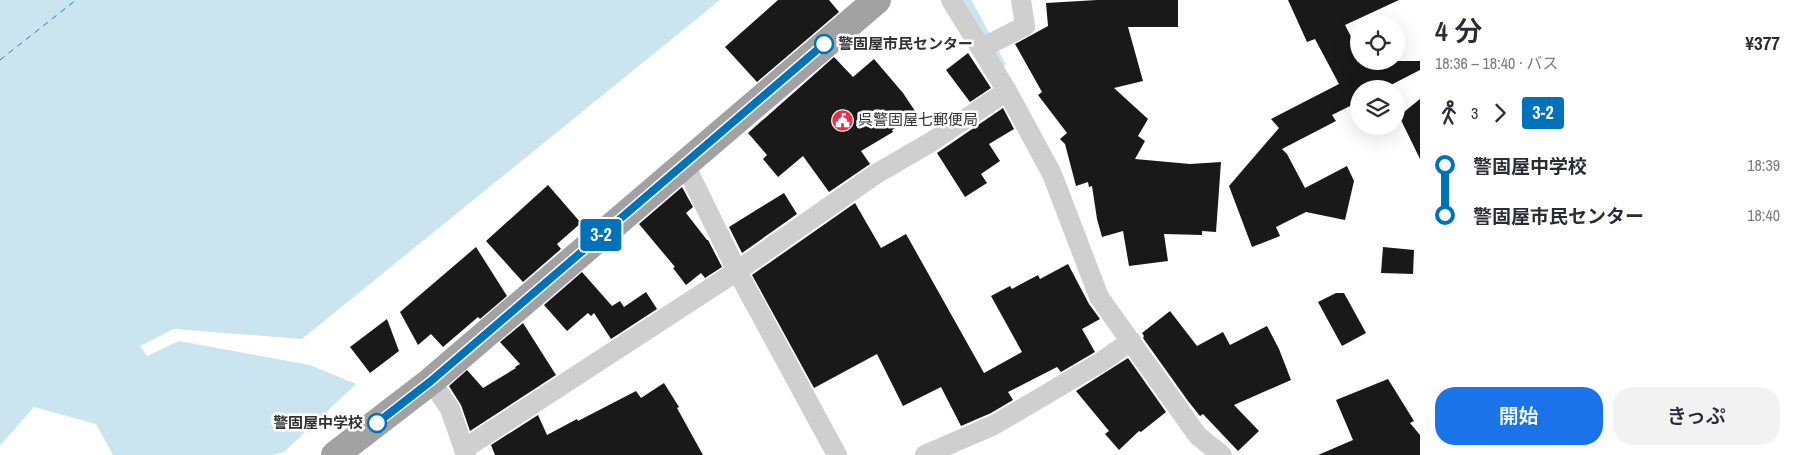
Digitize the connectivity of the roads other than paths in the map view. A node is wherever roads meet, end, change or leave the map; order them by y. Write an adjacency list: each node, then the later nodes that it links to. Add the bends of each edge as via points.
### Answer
1 (877, 0): 6 (highway)
2 (951, 0): 4 (street)
3 (1021, 0): 4 (street, via 1025,26)
4 (982, 48): 5 (street)
5 (1007, 92): 7 (street, via 876,174); 8 (street, via 1052,174 1099,296)
6 (684, 163): 7 (street); 9 (highway)
7 (737, 271): 10 (street); 12 (street)
8 (1131, 340): 13 (street, via 1101,362 994,426); 14 (street, via 1198,436)
9 (431, 381): 10 (street, via 450,409); 11 (highway)
10 (465, 452)
11 (335, 455)
12 (838, 455)
13 (925, 455)
14 (1222, 455)

